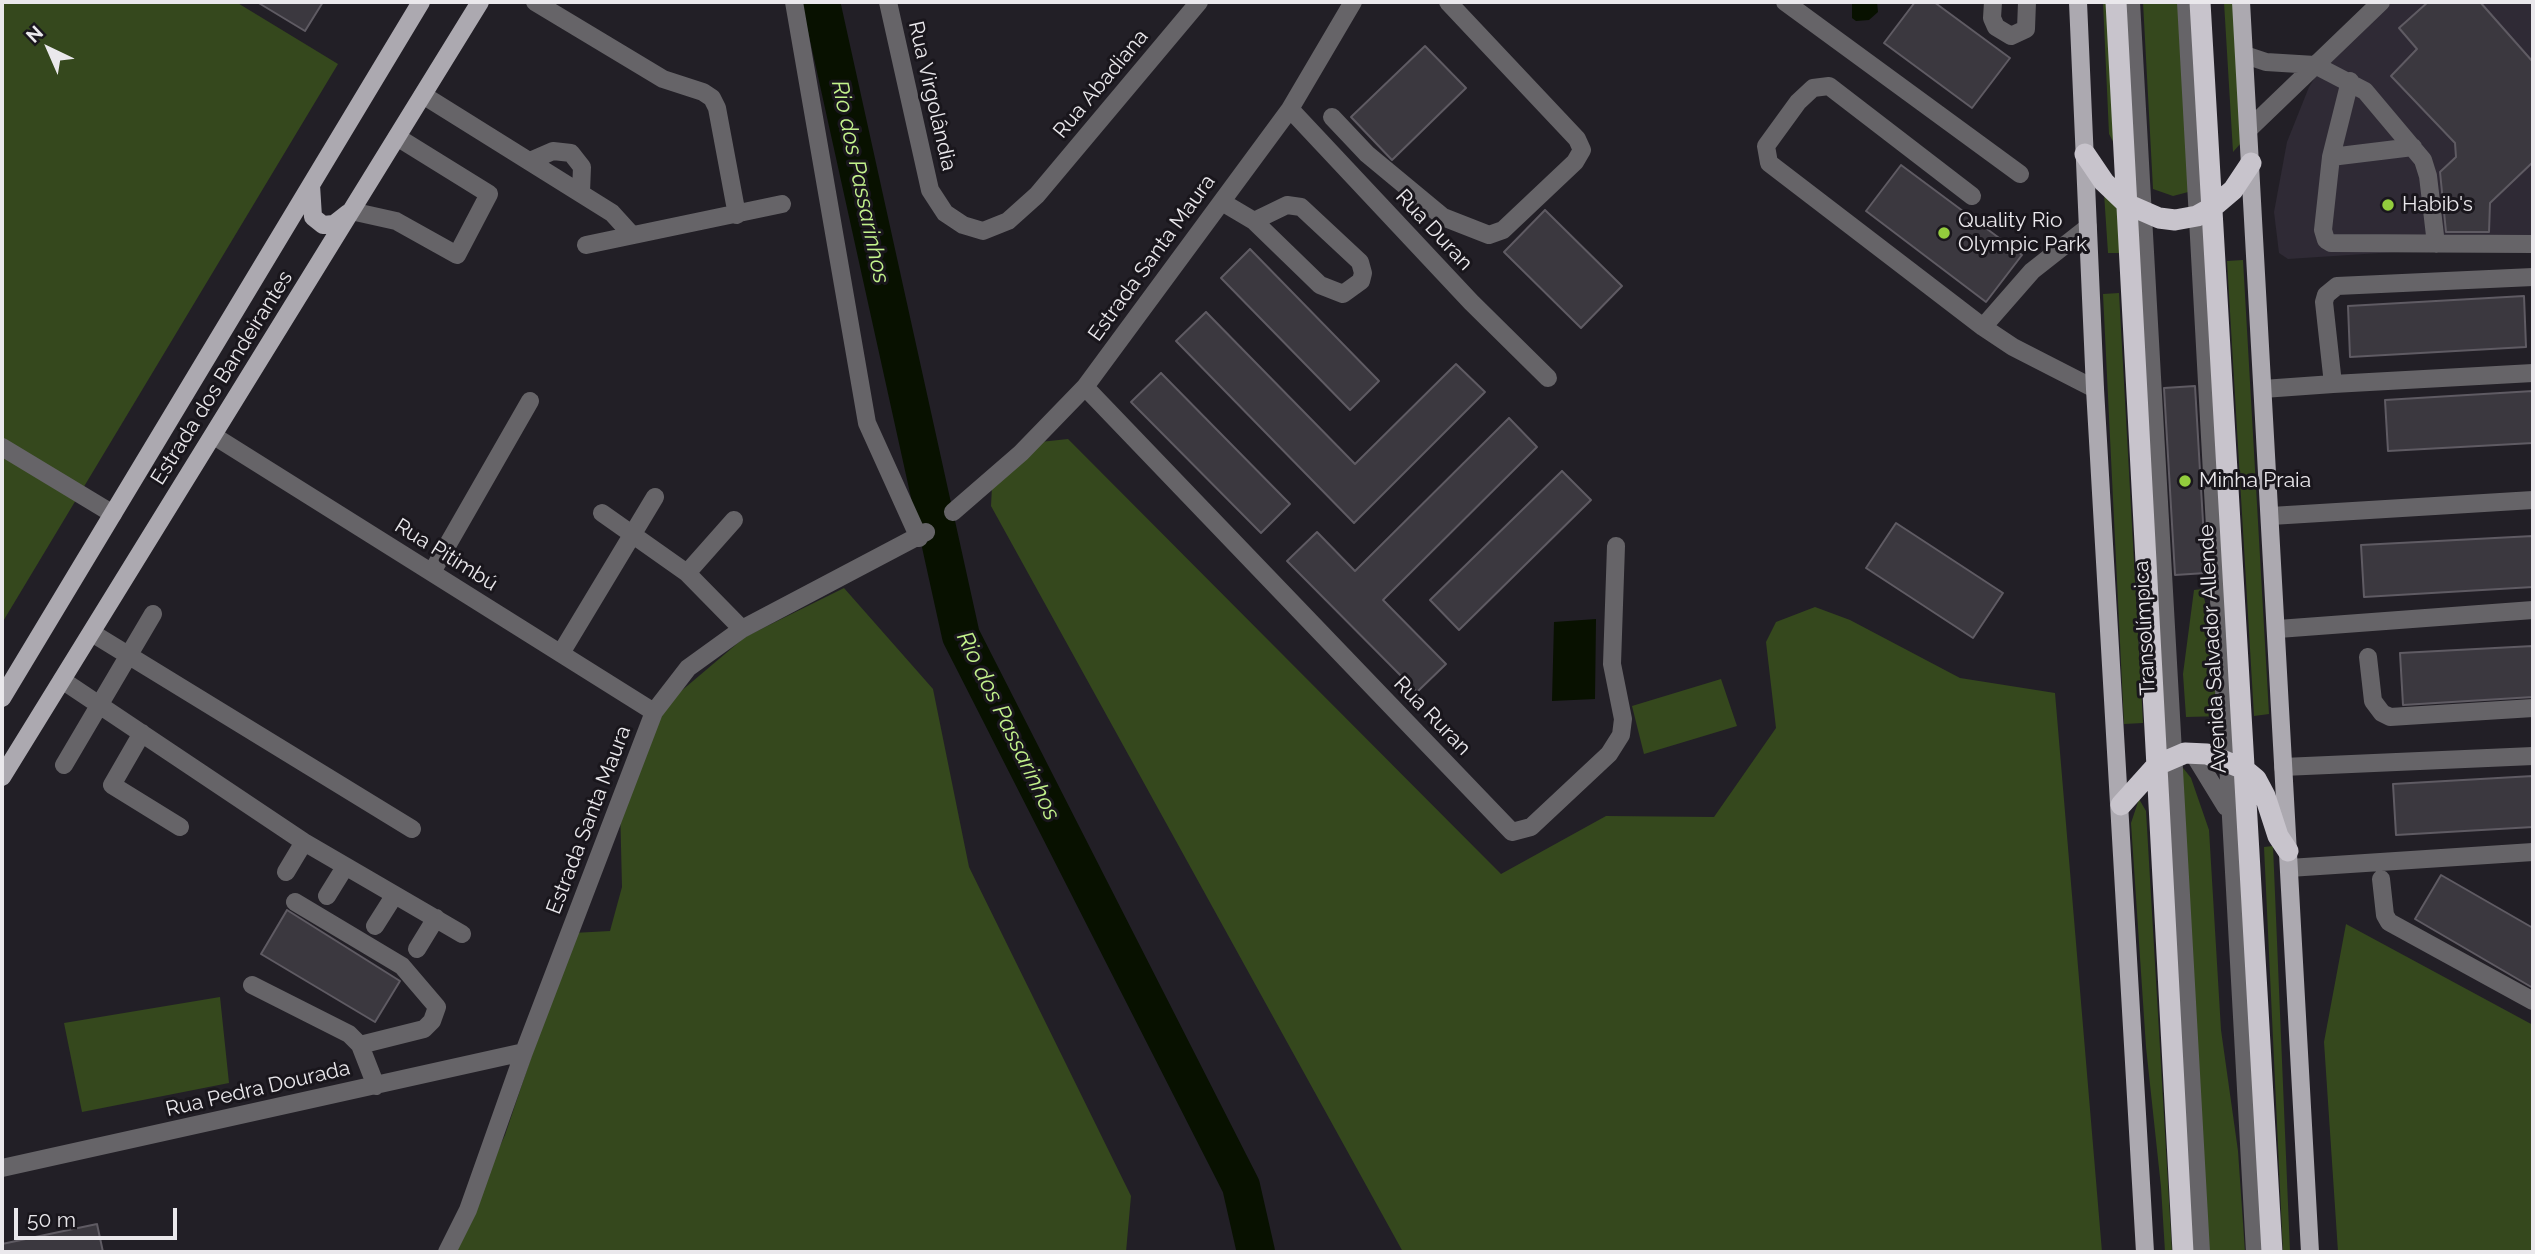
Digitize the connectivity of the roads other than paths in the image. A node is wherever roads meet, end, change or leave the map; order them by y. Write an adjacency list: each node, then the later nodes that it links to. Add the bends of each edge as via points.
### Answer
1 (421, 2): 33 (main road, Estrada dos Bandeirantes)
2 (480, 2): 22 (main road, Estrada dos Bandeirantes)
3 (536, 2): 42 (street, via 663,79 712,98)
4 (794, 2): 73 (street, Estrada Santa Maura, via 867,423 923,535)
5 (888, 2): 35 (street, Rua Virgolândia, via 930,190 945,213 983,231 1008,220)
6 (1199, 2): 35 (street, Rua Abadiana)
7 (1353, 2): 23 (street, Estrada Santa Maura)
8 (1448, 2): 24 (street, via 1577,139 1582,150 1575,162 1503,230 1489,235 1443,217 1367,154)
9 (1785, 2): 32 (street)
10 (1993, 2): 11 (street, via 1996,27 2011,36 2026,29)
11 (2027, 2)
12 (2078, 2): 28 (main road)
13 (2116, 2): 39 (highway)
14 (2131, 2): 39 (street)
15 (2186, 2): 41 (street)
16 (2200, 2): 41 (highway, Avenida Salvador Allende)
17 (2241, 2): 19 (main road)
18 (2381, 2): 20 (street)
19 (2245, 55): 20 (street, via 2266,62); 25 (main road)
20 (2315, 65): 21 (street); 25 (street)
21 (2350, 81): 27 (street, via 2365,90); 29 (street)
22 (423, 95): 26 (main road, Estrada dos Bandeirantes); 30 (street)
23 (1290, 109): 37 (street, Estrada Santa Maura); 52 (street, Rua Duran)
24 (1332, 117)
25 (2249, 129): 31 (main road)
26 (397, 137): 40 (main road, Estrada dos Bandeirantes); 40 (street, via 489,194 457,255 396,221)
27 (2413, 147): 29 (street); 46 (street, via 2428,176)
28 (2085, 154): 39 (highway, via 2104,181); 44 (main road)
29 (2331, 157): 46 (street, via 2323,230 2326,240)
30 (530, 161): 34 (street); 34 (street, via 553,151 571,153 582,167)
31 (2251, 163): 41 (highway, via 2239,184); 56 (main road)
32 (2020, 174)
33 (310, 186): 40 (main road, via 309,205 313,217 323,225 334,224); 64 (main road, Estrada dos Bandeirantes)
34 (581, 192): 45 (street)
35 (1037, 195)
36 (1972, 196): 50 (street, via 1829,86 1813,88 1798,102 1766,146 1769,163)
37 (1222, 202): 43 (street); 54 (street, Estrada Santa Maura)
38 (782, 204): 42 (street)
39 (2135, 208): 41 (highway, via 2175,220); 86 (highway)
40 (351, 211): 58 (main road, Estrada dos Bandeirantes)
41 (2205, 212): 88 (highway, Avenida Salvador Allende)
42 (737, 215): 45 (street)
43 (1254, 220): 43 (street, via 1320,285 1343,294 1360,281 1360,262 1301,207 1287,205)
44 (2088, 227): 50 (street, via 2032,271); 55 (main road)
45 (632, 234): 48 (street)
46 (2436, 244): 47 (street)
47 (2533, 244)
48 (586, 245)
49 (2533, 277): 53 (street, via 2337,286 2324,302)
50 (1983, 327): 55 (street)
51 (2533, 373): 53 (street)
52 (1548, 378)
53 (2333, 384): 56 (street)
54 (1085, 387): 62 (street, Estrada Santa Maura, via 1021,453); 68 (street, Rua Ruran, via 1512,832 1531,827 1609,754 1621,735 1623,719 1612,664)
55 (2095, 389): 91 (main road)
56 (2263, 389): 65 (main road)
57 (530, 401): 69 (street)
58 (214, 436): 69 (street, Rua Pitimbú); 75 (main road, Estrada dos Bandeirantes)
59 (2, 447): 64 (street)
60 (655, 497): 67 (street)
61 (2533, 500): 65 (street)
62 (953, 512)
63 (602, 513): 67 (street)
64 (113, 514): 80 (main road, Estrada dos Bandeirantes)
65 (2271, 516): 74 (main road)
66 (734, 520): 70 (street)
67 (632, 533): 70 (street); 76 (street)
68 (1616, 546)
69 (432, 572): 76 (street, Rua Pitimbú)
70 (687, 573): 73 (street)
71 (2533, 610): 74 (street)
72 (153, 614): 77 (street)
73 (743, 629): 83 (street, Estrada Santa Maura, via 688,667)
74 (2278, 629): 89 (main road)
75 (92, 633): 77 (street); 79 (main road, Estrada dos Bandeirantes)
76 (561, 653): 83 (street, Rua Pitimbú)
77 (128, 656): 81 (street); 94 (street)
78 (2368, 657): 82 (street, via 2372,701 2390,717)
79 (62, 680): 81 (street); 90 (main road, Estrada dos Bandeirantes)
80 (2, 698)
81 (99, 704): 84 (street); 87 (street)
82 (2533, 708)
83 (654, 712): 111 (street, Estrada Santa Maura)
84 (142, 733): 93 (street, via 112,785); 95 (street)
85 (2533, 756): 89 (street)
86 (2175, 758): 88 (highway); 91 (highway); 92 (street, via 2215,783); 116 (highway); 117 (street)
87 (64, 765)
88 (2236, 765): 92 (street); 97 (highway, via 2256,779); 119 (highway, Avenida Salvador Allende)
89 (2283, 767): 97 (main road)
90 (2, 777)
91 (2121, 805): 115 (main road)
92 (2231, 816): 118 (street)
93 (180, 827)
94 (412, 828)
95 (304, 842): 98 (street); 99 (street)
96 (2533, 852): 97 (street)
97 (2288, 859): 120 (main road)
98 (345, 867): 101 (street); 102 (street)
99 (286, 872)
100 (2381, 878): 109 (street, via 2389,922)
101 (327, 896)
102 (394, 896): 104 (street); 105 (street)
103 (295, 902): 110 (street, via 402,966 437,1007 424,1029)
104 (436, 918): 106 (street); 107 (street)
105 (376, 926)
106 (462, 934)
107 (417, 949)
108 (252, 985): 110 (street, via 349,1034)
109 (2533, 1001)
110 (360, 1045): 112 (street)
111 (523, 1052): 112 (street, Rua Pedra Dourada); 114 (street, Estrada Santa Maura, via 468,1210)
112 (376, 1086): 113 (street, Rua Pedra Dourada)
113 (2, 1168)
114 (447, 1252)
115 (2145, 1252)
116 (2183, 1252)
117 (2201, 1252)
118 (2255, 1252)
119 (2272, 1252)
120 (2310, 1252)

